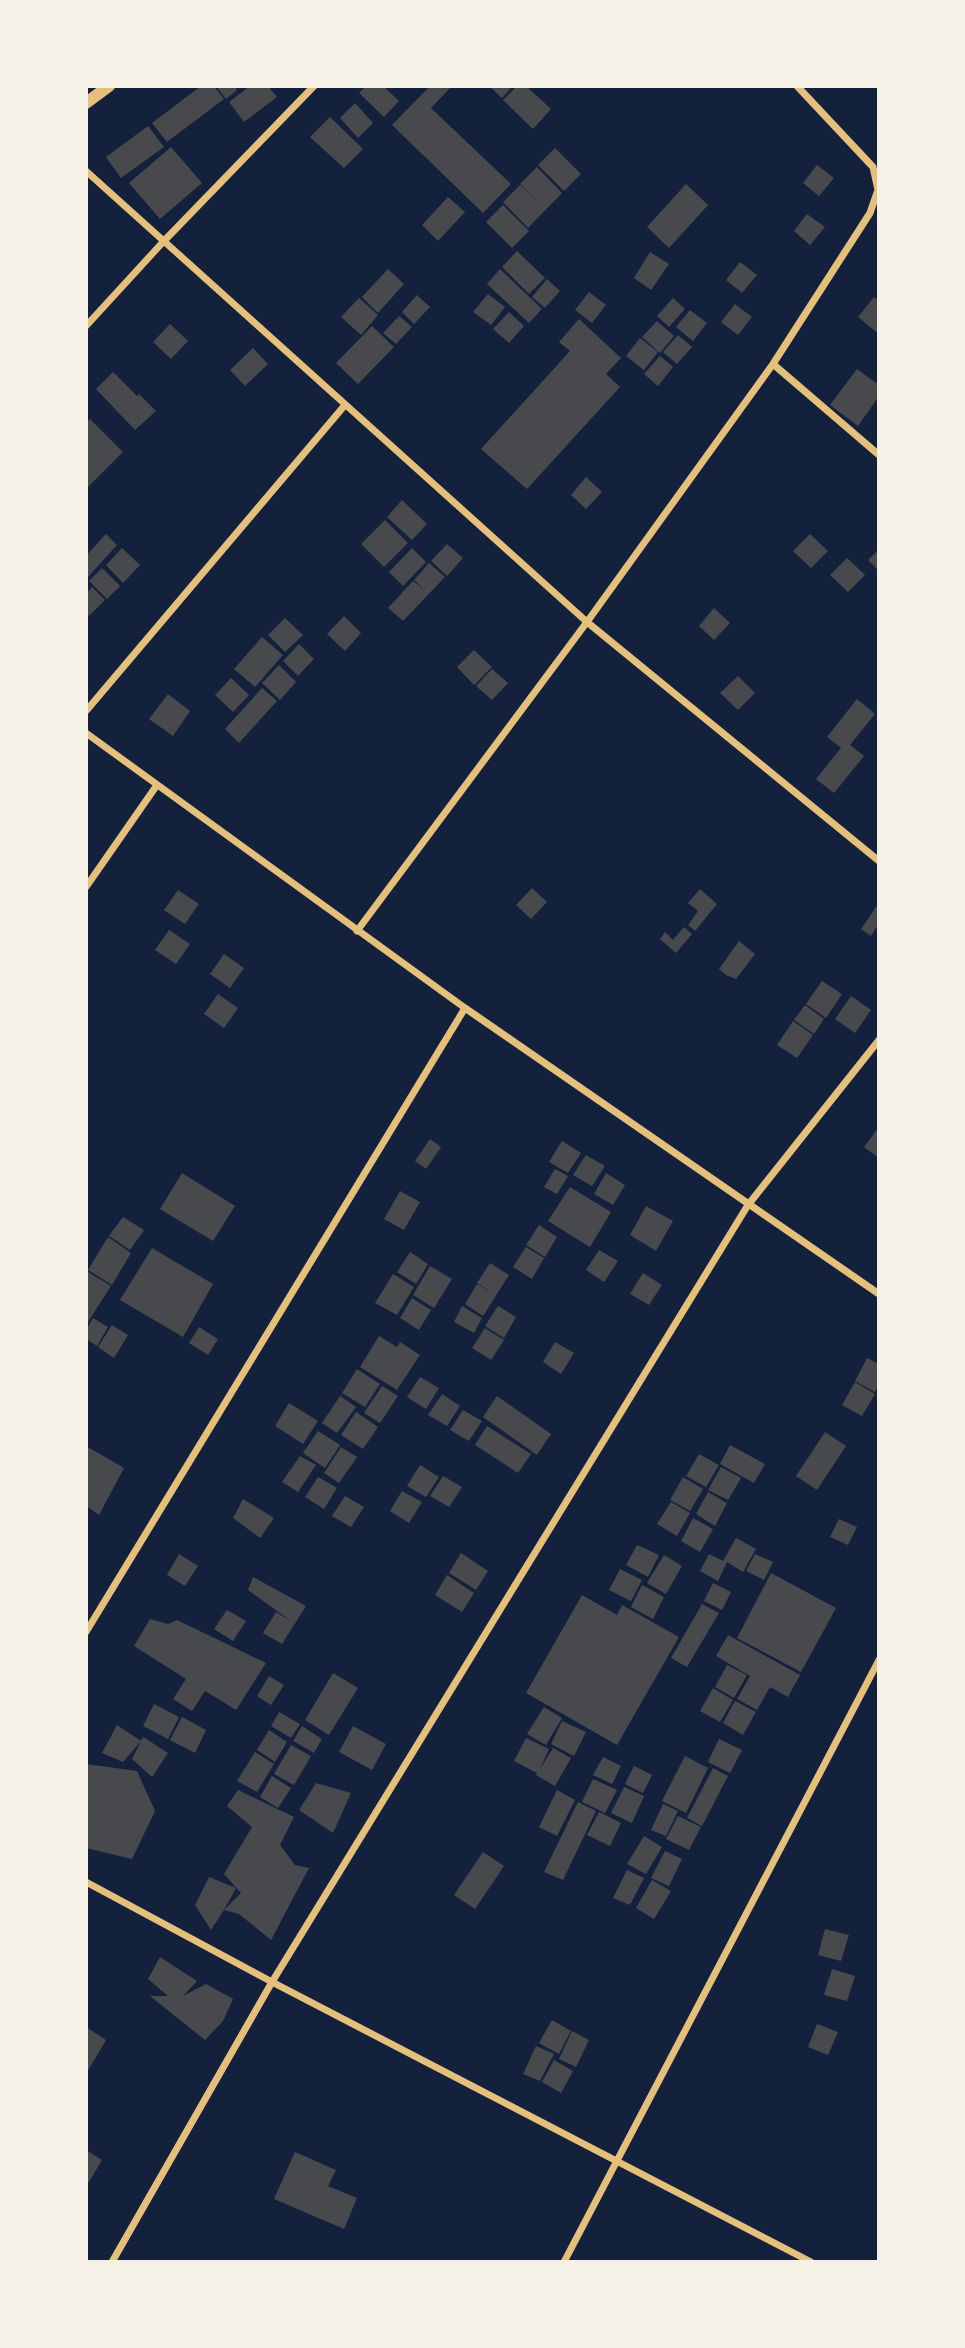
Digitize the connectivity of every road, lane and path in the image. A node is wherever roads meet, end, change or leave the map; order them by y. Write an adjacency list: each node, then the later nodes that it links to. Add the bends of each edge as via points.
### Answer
1 (108, 86): 4 (street)
2 (314, 86): 6 (street)
3 (797, 86): 8 (street, via 873,167 878,190 870,213)
4 (86, 103)
5 (86, 171): 6 (street)
6 (163, 242): 7 (street); 9 (street)
7 (86, 326)
8 (773, 364): 10 (street); 11 (street)
9 (345, 405): 11 (street); 12 (street)
10 (879, 455)
11 (587, 622): 15 (street); 17 (street)
12 (86, 711)
13 (86, 733): 14 (street)
14 (156, 785): 16 (street); 17 (street)
15 (879, 861)
16 (86, 887)
17 (357, 930): 18 (street)
18 (465, 1008): 20 (street); 22 (street)
19 (879, 1040): 20 (street)
20 (748, 1205): 21 (street); 25 (street)
21 (879, 1294)
22 (86, 1632)
23 (879, 1660): 26 (street)
24 (86, 1882): 25 (street)
25 (272, 1982): 26 (street); 27 (street)
26 (618, 2161): 28 (street); 29 (street)
27 (112, 2262)
28 (564, 2262)
29 (811, 2262)

